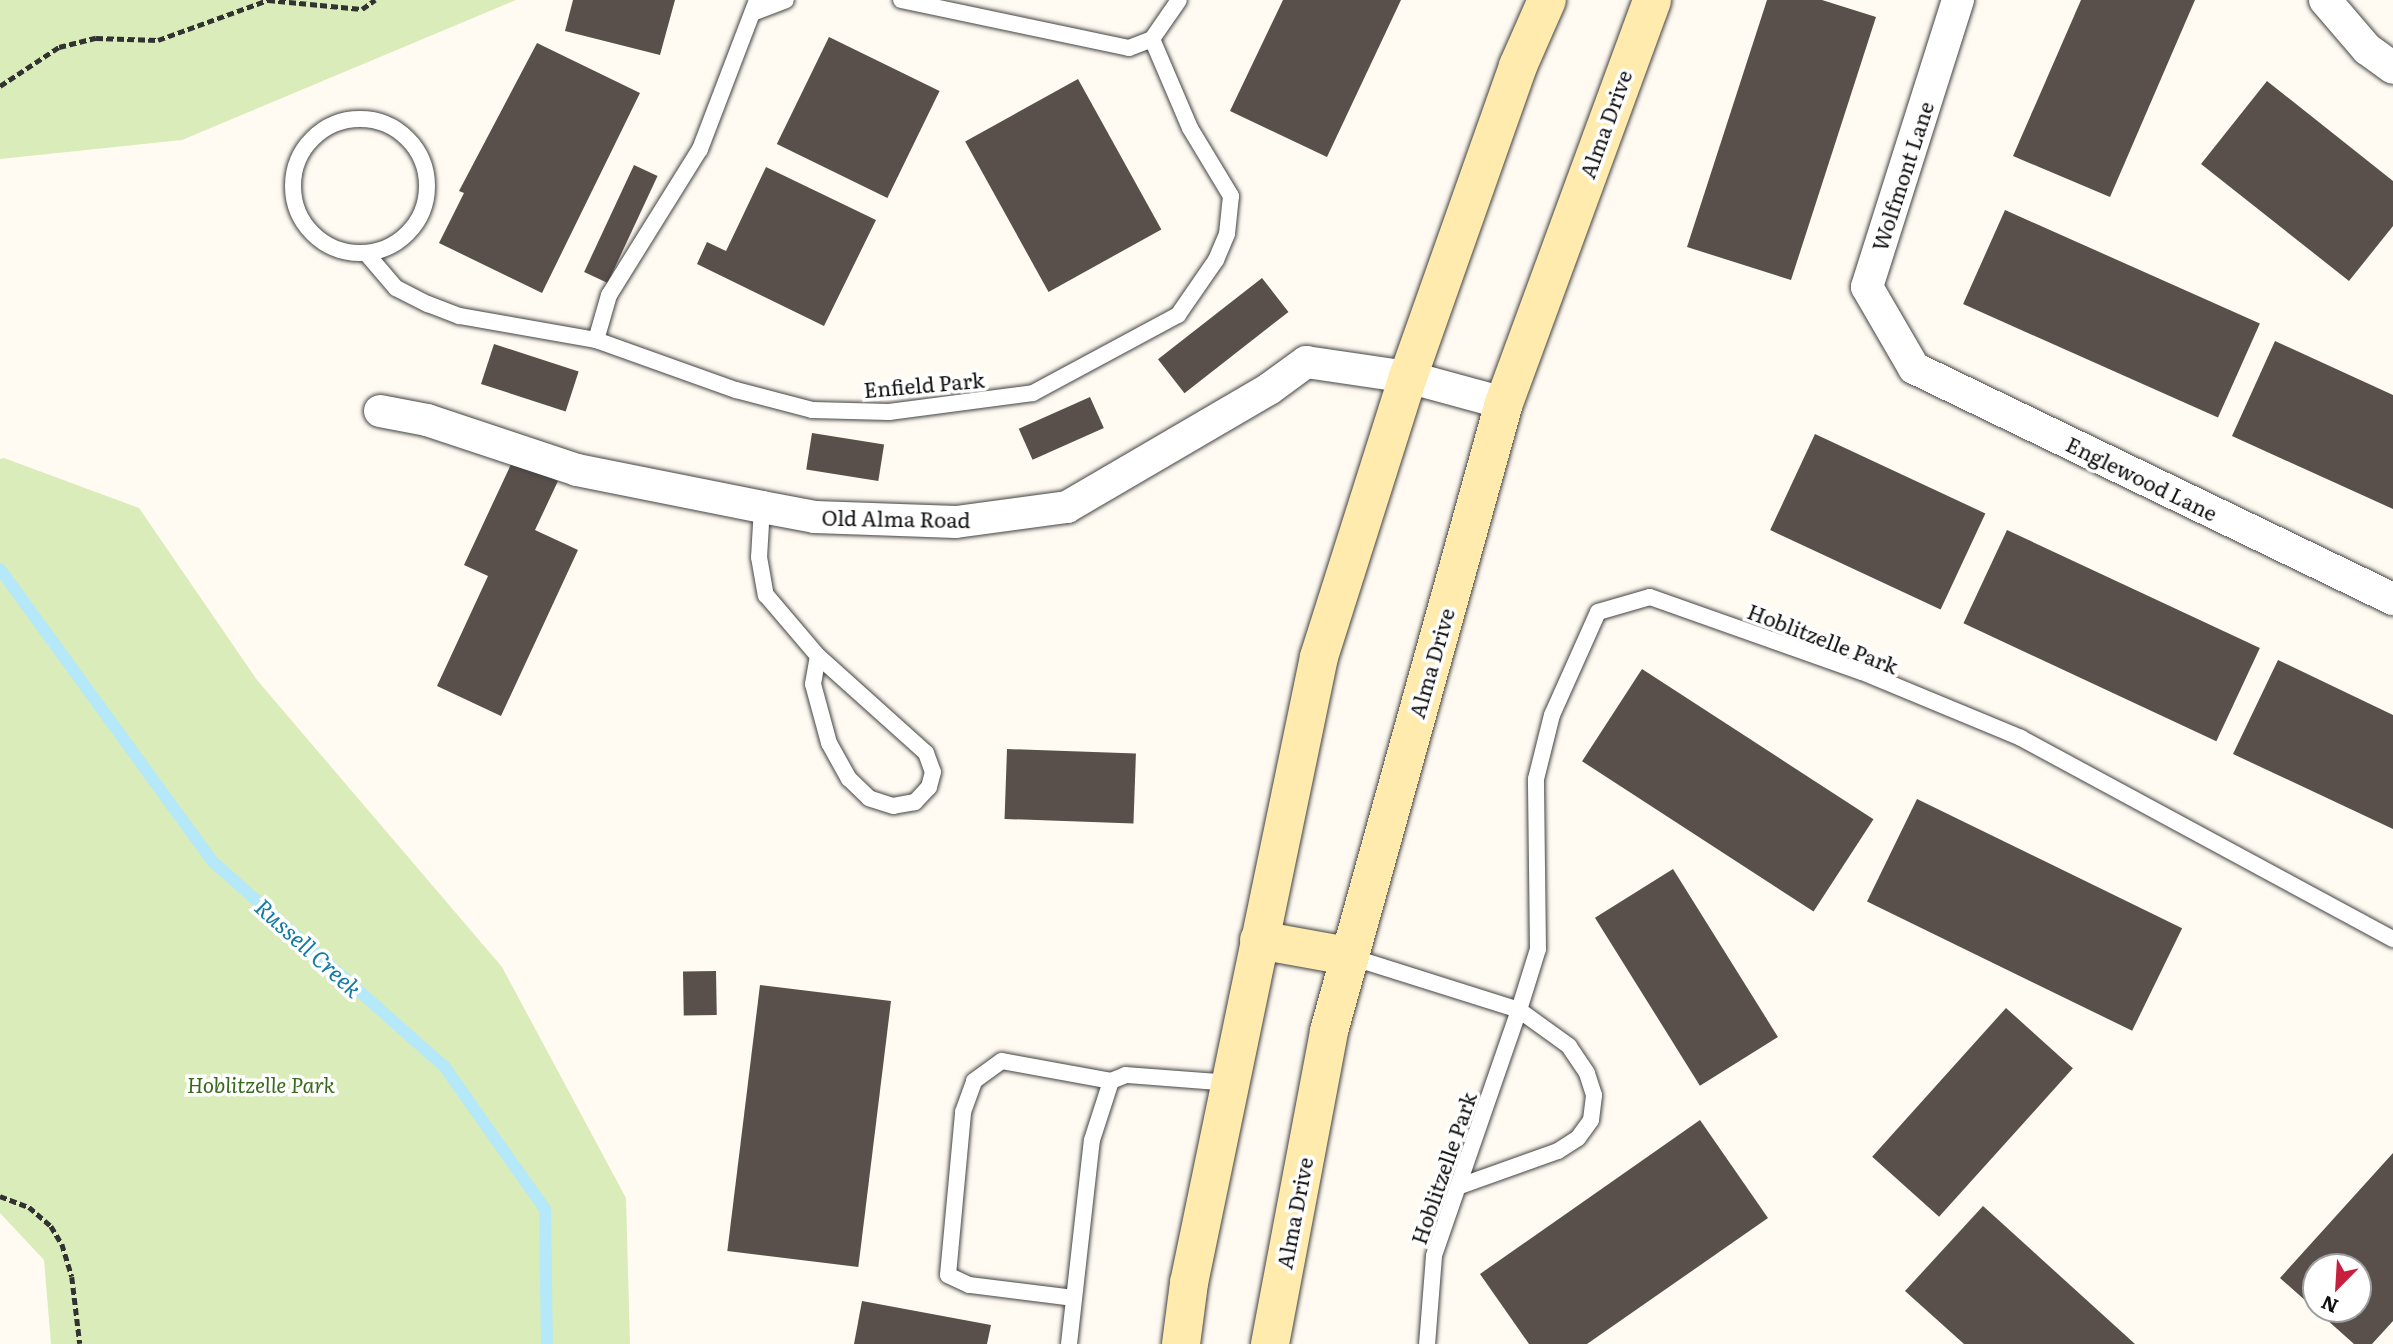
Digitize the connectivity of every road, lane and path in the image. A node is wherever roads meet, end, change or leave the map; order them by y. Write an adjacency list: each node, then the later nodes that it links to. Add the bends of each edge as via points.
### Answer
1 (375, 0): 12 (path, via 362,9 268,0 158,40 96,38 59,47)
2 (786, 0): 9 (lane)
3 (901, 0): 10 (lane, via 1129,48)
4 (1179, 0): 10 (lane)
5 (1547, 0): 16 (main road, via 1518,66)
6 (1652, 0): 17 (main road, Alma Drive)
7 (1958, 0): 15 (street, Wolfmont Lane, via 1867,287)
8 (2325, 0): 11 (street, via 2367,49)
9 (756, 6): 14 (lane, via 700,149 609,295)
10 (1152, 39): 14 (lane, Enfield Park, via 1190,128 1231,196 1222,247 1178,315 1033,393 888,412 812,410 736,390)
11 (2393, 68)
12 (0, 86)
13 (366, 253): 13 (lane, via 392,246 412,230 424,206 428,180 419,155 403,134 380,122 354,119 328,127 308,143 295,166 293,193 300,218 317,239 340,251); 14 (lane, Enfield Park, via 396,288 439,308 486,322)
14 (596, 341)
15 (1901, 347): 20 (street, Englewood Lane, via 1914,368)
16 (1408, 377): 17 (street, Old Alma Road); 19 (street, Old Alma Road, via 1307,362 1067,507 956,522 816,517); 23 (main road, via 1319,657)
17 (1504, 403): 24 (main road, Alma Drive)
18 (380, 411): 19 (street, Old Alma Road, via 427,420 577,470)
19 (762, 507): 21 (lane, via 760,557 766,595)
20 (2393, 599)
21 (818, 656): 21 (lane, via 926,753 933,772 929,787 915,802 893,806 869,798 849,779 829,743 813,684)
22 (2393, 939): 25 (lane, Hoblitzelle Park, via 2021,738 1862,673 1650,597 1598,612 1552,715 1536,779 1538,948)
23 (1259, 940): 24 (main road); 27 (main road)
24 (1348, 956): 25 (lane); 34 (main road, Alma Drive, via 1329,1031)
25 (1519, 1010): 28 (lane, Hoblitzelle Park); 28 (lane, via 1569,1046 1587,1073 1594,1095 1591,1120 1578,1138 1558,1151)
26 (1111, 1082): 27 (lane, via 1126,1075); 30 (lane, via 1092,1140); 30 (lane, via 1002,1061 974,1081 963,1112 948,1275 969,1285)
27 (1230, 1083): 33 (main road)
28 (1460, 1186): 35 (lane, Hoblitzelle Park, via 1433,1256)
29 (0, 1196): 31 (path, via 29,1207 51,1226 62,1244 72,1277)
30 (1074, 1298): 32 (lane)
31 (80, 1344)
32 (1069, 1344)
33 (1181, 1344)
34 (1270, 1344)
35 (1427, 1344)

